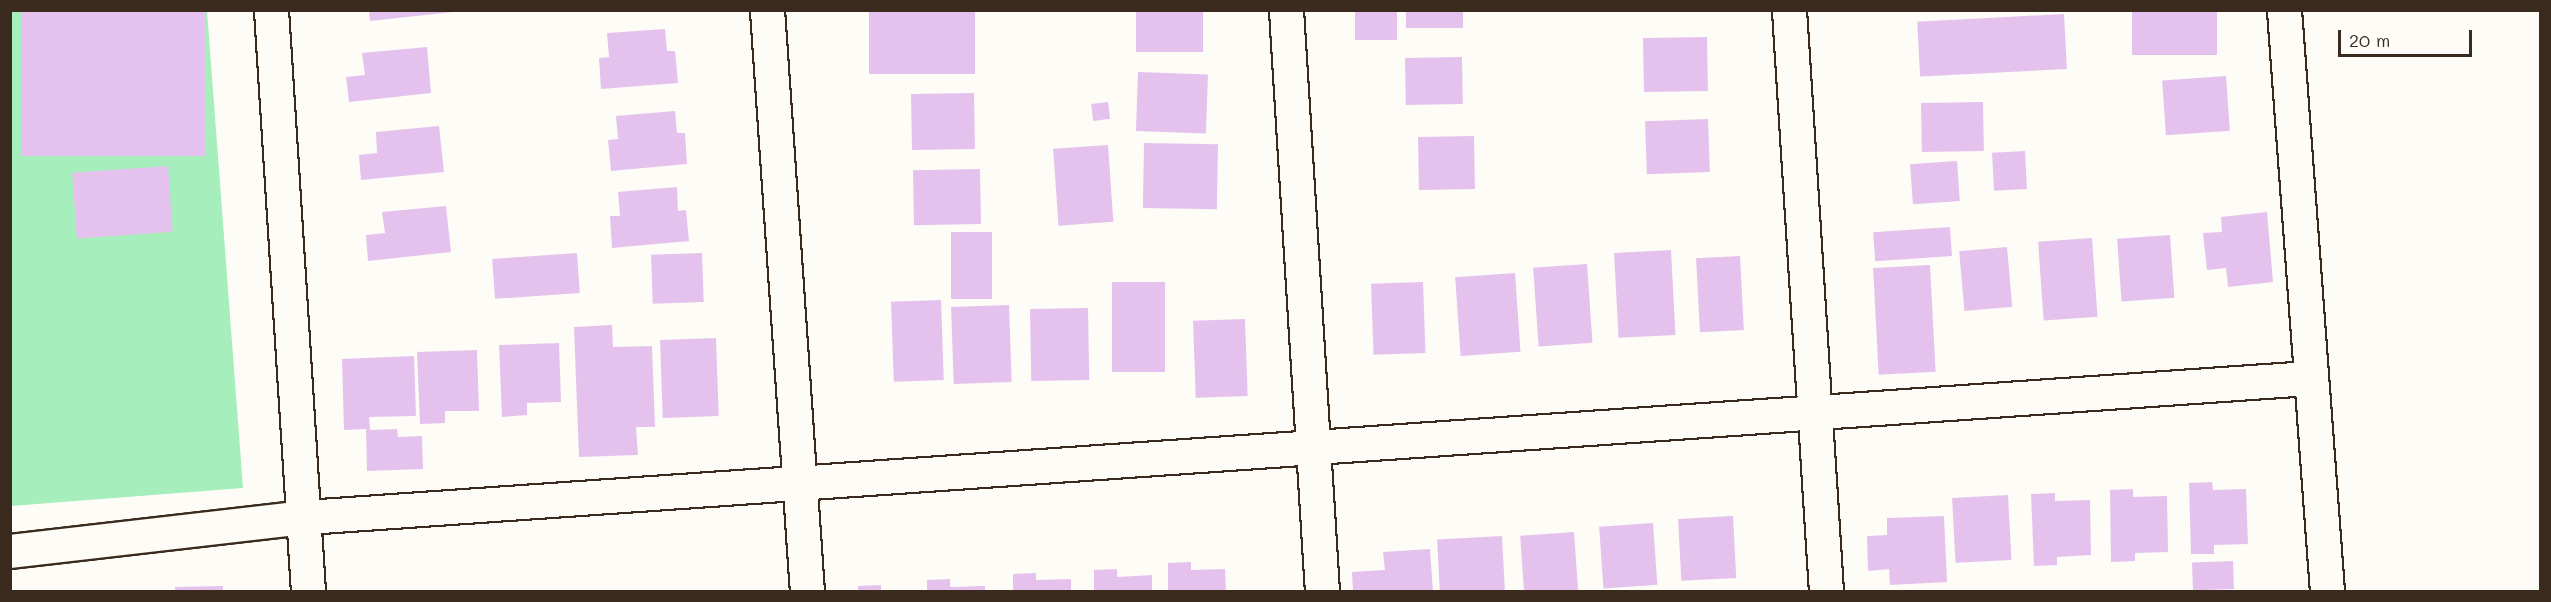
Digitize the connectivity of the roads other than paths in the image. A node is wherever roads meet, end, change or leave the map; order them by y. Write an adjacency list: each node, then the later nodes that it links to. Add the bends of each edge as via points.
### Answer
1 (271, 10): 10 (street)
2 (767, 10): 9 (street)
3 (1286, 10): 8 (street)
4 (1789, 10): 7 (street)
5 (2284, 10): 6 (street)
6 (2310, 378): 7 (street); 16 (street)
7 (1814, 410): 8 (street); 15 (street)
8 (1312, 446): 9 (street); 14 (street)
9 (801, 483): 10 (street); 13 (street)
10 (306, 517): 11 (street); 12 (street)
11 (10, 551)
12 (308, 591)
13 (807, 591)
14 (1323, 591)
15 (1826, 591)
16 (2327, 591)

